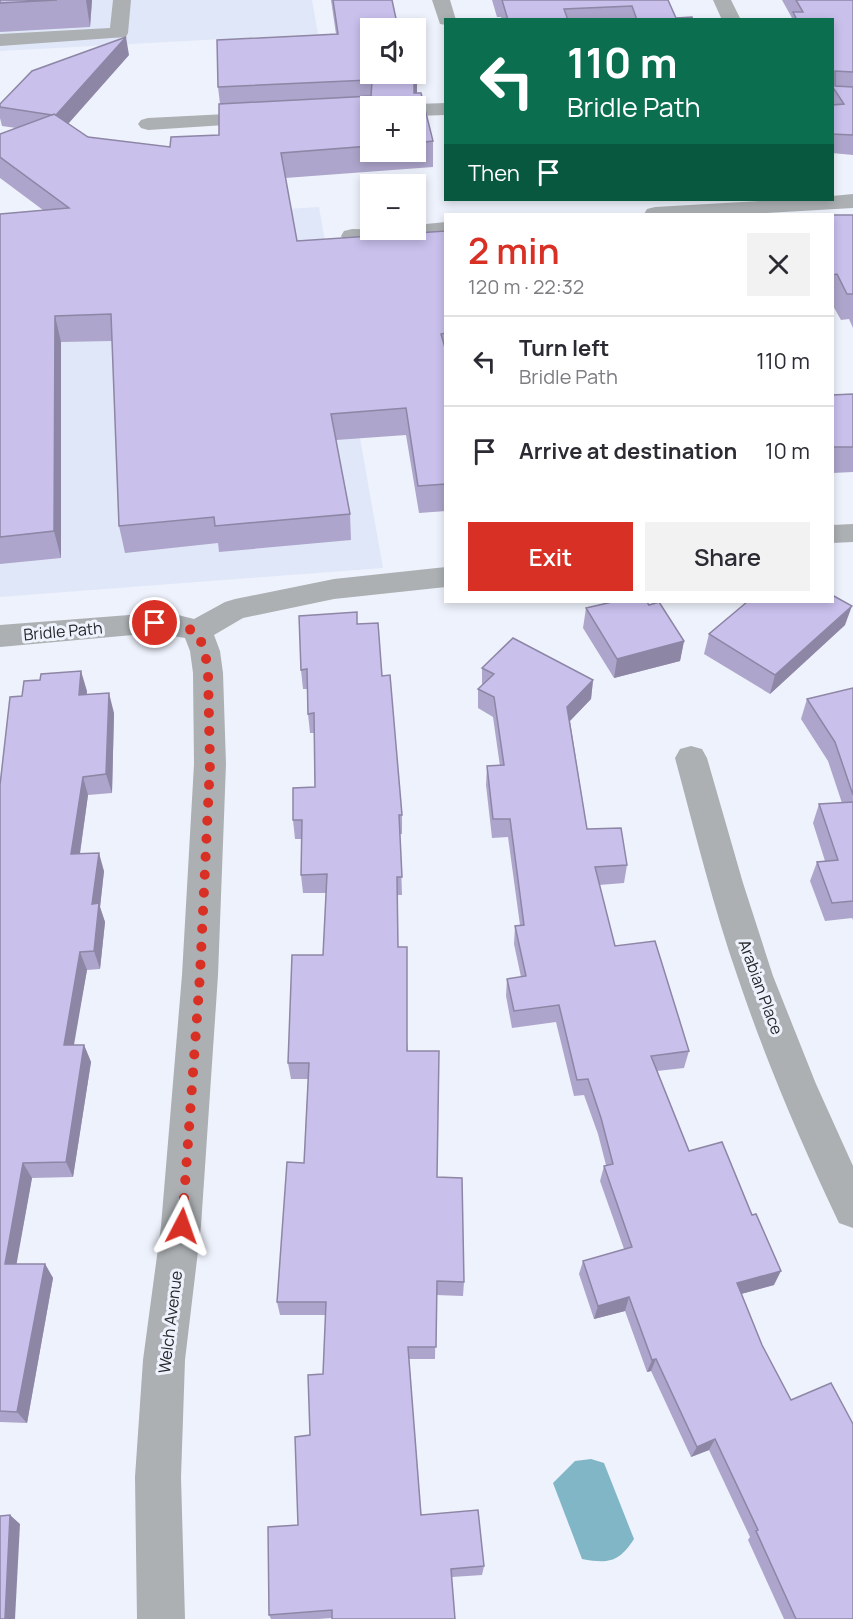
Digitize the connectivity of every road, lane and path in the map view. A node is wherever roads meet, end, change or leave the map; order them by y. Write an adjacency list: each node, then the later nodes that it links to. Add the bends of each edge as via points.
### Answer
1 (122, 0): 6 (street, via 119,33)
2 (441, 0): 4 (street)
3 (722, 0): 5 (street)
4 (446, 18)
5 (731, 18)
6 (0, 40)
7 (444, 109): 8 (street)
8 (426, 110)
9 (289, 117): 10 (street)
10 (148, 124)
11 (853, 201): 12 (street)
12 (670, 213)
13 (444, 229): 14 (street)
14 (352, 236)
15 (853, 533): 16 (street)
16 (834, 534)
17 (444, 577): 18 (street, via 334,589 235,609)
18 (197, 632): 19 (street, Bridle Path, via 155,623); 22 (street, Welch Avenue, via 208,673 210,764 182,1226 164,1371 158,1477)
19 (0, 636)
20 (690, 758): 21 (street, Arabian Place, via 766,1007)
21 (853, 1209)
22 (160, 1619)

